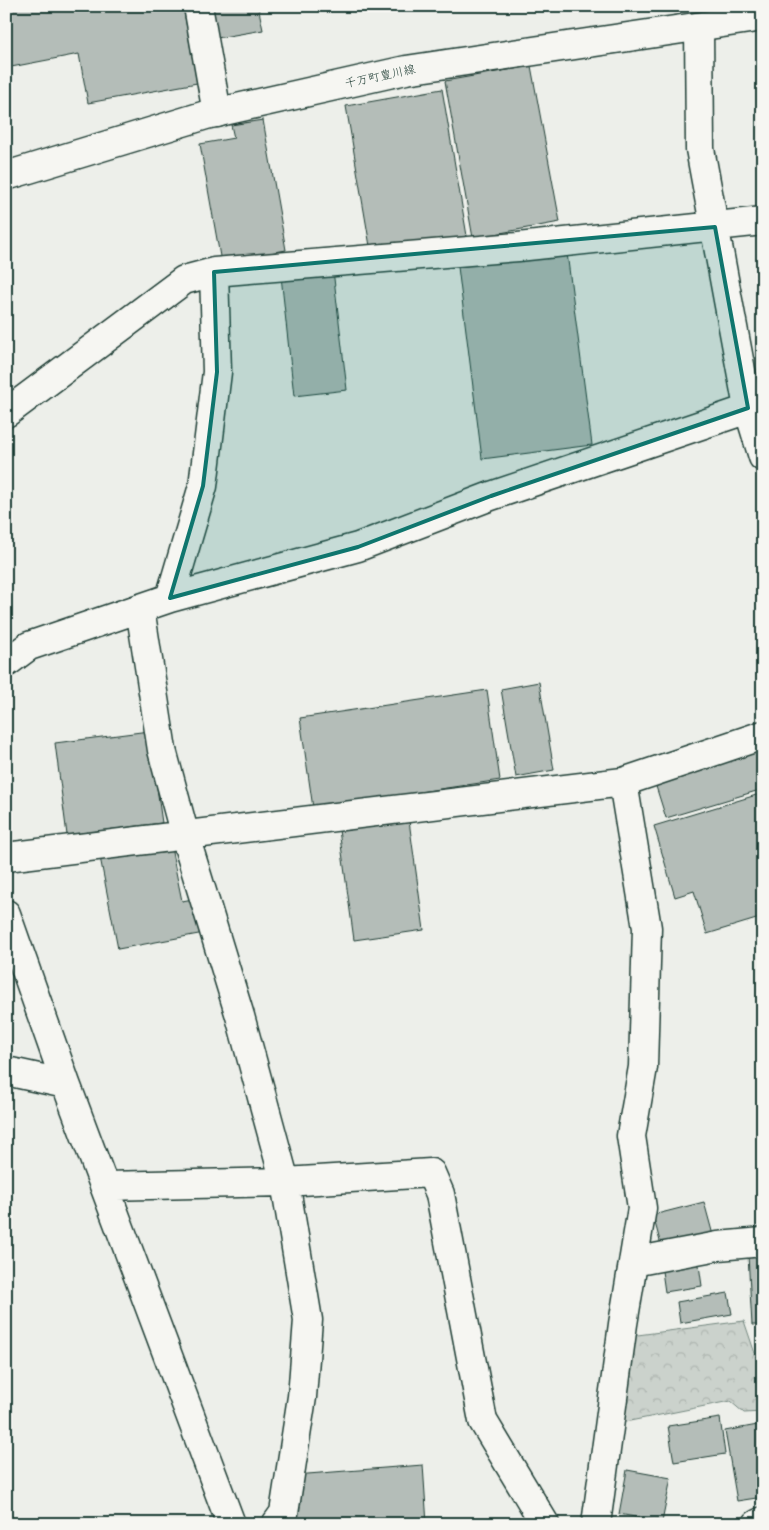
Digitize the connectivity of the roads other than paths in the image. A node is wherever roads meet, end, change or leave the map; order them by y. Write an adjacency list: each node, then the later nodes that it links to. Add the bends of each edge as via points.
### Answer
1 (198, 6): 4 (street)
2 (763, 17): 3 (street, 千万町豊川線)
3 (699, 27): 4 (street, 千万町豊川線, via 406,70); 7 (street, via 700,149)
4 (217, 113): 5 (street, 千万町豊川線)
5 (6, 176)
6 (763, 221): 7 (street)
7 (715, 227): 8 (street, via 518,248); 9 (street)
8 (214, 272): 10 (street, via 184,280); 12 (street, via 217,372 203,486)
9 (755, 406): 11 (street); 12 (street, via 491,496 358,547)
10 (6, 413)
11 (763, 457)
12 (170, 598): 13 (street)
13 (140, 608): 14 (street, via 29,646); 17 (street, via 162,750)
14 (6, 663)
15 (763, 734): 16 (street)
16 (623, 782): 17 (street); 25 (street, via 647,928 643,1067 631,1136 642,1208)
17 (185, 836): 18 (street); 22 (street, via 240,1016)
18 (6, 857)
19 (6, 914): 21 (street)
20 (6, 1070): 21 (street)
21 (66, 1084): 23 (street)
22 (285, 1182): 23 (street); 28 (street, via 308,1320 302,1397 284,1513); 29 (street, via 431,1173 440,1194 483,1421)
23 (105, 1186): 27 (street)
24 (763, 1242): 25 (street, via 718,1246)
25 (633, 1262): 30 (street)
26 (763, 1521): 31 (street)
27 (231, 1524)
28 (276, 1524)
29 (545, 1524)
30 (596, 1524)
31 (757, 1524)

